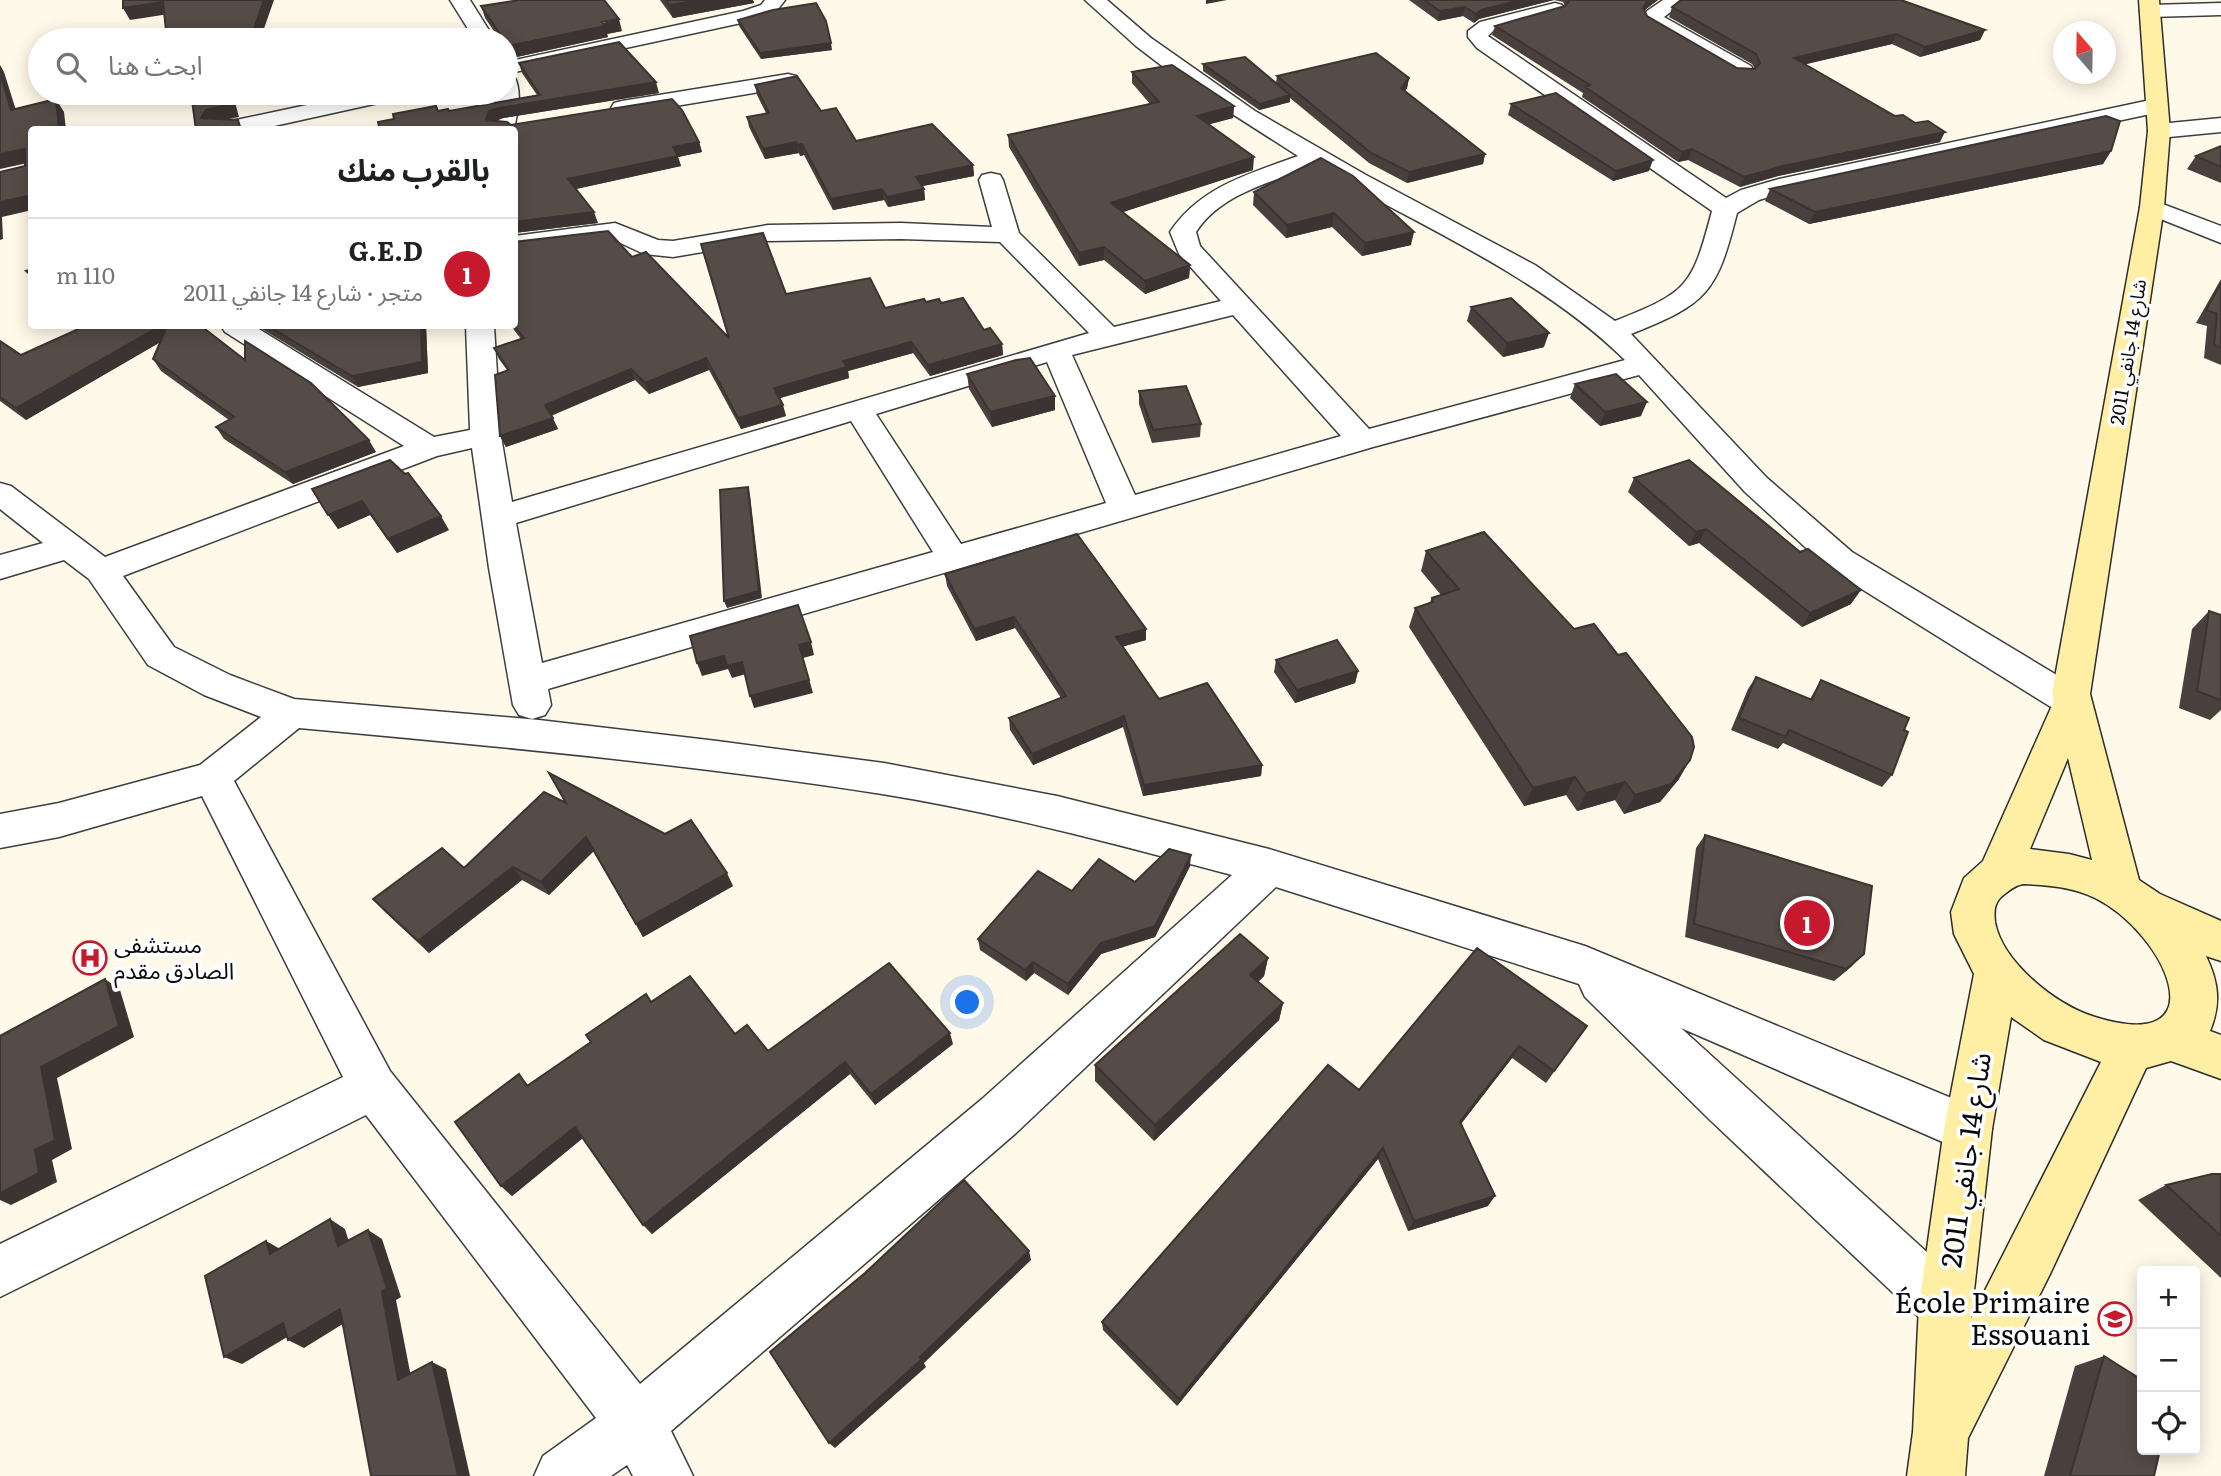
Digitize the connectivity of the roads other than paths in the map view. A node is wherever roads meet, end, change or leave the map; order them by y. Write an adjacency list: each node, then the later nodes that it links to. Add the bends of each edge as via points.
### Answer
1 (460, 0): 8 (street)
2 (775, 0): 9 (street, via 768,9 748,16)
3 (1095, 0): 21 (street, via 1206,91)
4 (1676, 0): 10 (street, via 1652,19)
5 (2150, 5): 7 (street); 15 (main road, شارع 14 جانفي 2011)
6 (1555, 9): 24 (street, via 1487,26 1478,31 1478,37)
7 (2221, 9)
8 (478, 28)
9 (518, 65)
10 (1743, 71)
11 (788, 80): 14 (street)
12 (337, 105): 18 (street)
13 (507, 105): 19 (street)
14 (598, 112)
15 (2157, 119): 17 (street); 23 (main road, شارع 14 جانفي 2011); 24 (street, via 1779,186)
16 (530, 124): 20 (street)
17 (2221, 125)
18 (240, 126)
19 (503, 126)
20 (518, 126)
21 (1320, 157): 28 (street, via 1222,194 1186,223 1182,232 1188,248); 31 (street, via 1526,271)
22 (991, 180): 25 (street)
23 (2152, 207): 26 (street); 47 (main road, شارع 14 جانفي 2011)
24 (1725, 209): 31 (street, via 1713,257 1697,288 1681,301)
25 (1007, 235): 27 (street, via 778,233 673,249 653,247 615,231); 32 (street)
26 (2221, 235)
27 (518, 243)
28 (1240, 305): 32 (street); 37 (street)
29 (240, 329): 38 (street)
30 (480, 329): 36 (street)
31 (1612, 332): 34 (street)
32 (1108, 337): 33 (street)
33 (1056, 350): 35 (street); 40 (street)
34 (1645, 364): 37 (street); 47 (street, via 1756,485 1840,560)
35 (859, 410): 41 (street); 43 (street)
36 (486, 436): 38 (street); 41 (street)
37 (1362, 440): 40 (street)
38 (429, 448): 45 (street)
39 (0, 493): 42 (street)
40 (1125, 510): 43 (street)
41 (499, 517): 46 (street)
42 (68, 547): 44 (street); 45 (street)
43 (954, 559): 46 (street)
44 (0, 567)
45 (101, 570): 48 (street, via 160,656 217,685)
46 (527, 681): 49 (street)
47 (2072, 702): 53 (main road, شارع 14 جانفي 2011); 54 (main road, شارع 14 جانفي 2011)
48 (292, 713): 49 (street); 50 (street)
49 (539, 735): 52 (street, via 884,779 1057,811)
50 (212, 777): 51 (street, via 59,820); 60 (street)
51 (0, 831)
52 (1269, 867): 56 (street); 64 (street, via 999,1115)
53 (1999, 873): 54 (main road, via 2024,866 2054,867 2088,875); 57 (main road, via 1980,890 1972,913 1978,942)
54 (2131, 898): 55 (main road); 58 (main road, via 2168,928 2187,953 2198,980 2200,1005 2191,1025)
55 (2221, 942)
56 (1585, 967): 61 (street); 63 (street)
57 (1997, 974): 58 (main road, via 2024,1002 2058,1024 2096,1040); 61 (main road, شارع 14 جانفي 2011)
58 (2153, 1043): 59 (main road); 65 (main road, شارع 14 جانفي 2011, via 2032,1256)
59 (2221, 1057)
60 (373, 1087): 62 (street); 64 (street)
61 (1968, 1129): 63 (main road, شارع 14 جانفي 2011)
62 (0, 1271)
63 (1945, 1305): 65 (main road, شارع 14 جانفي 2011)
64 (636, 1424): 66 (street); 67 (street)
65 (1939, 1454)
66 (563, 1476)
67 (664, 1476)

